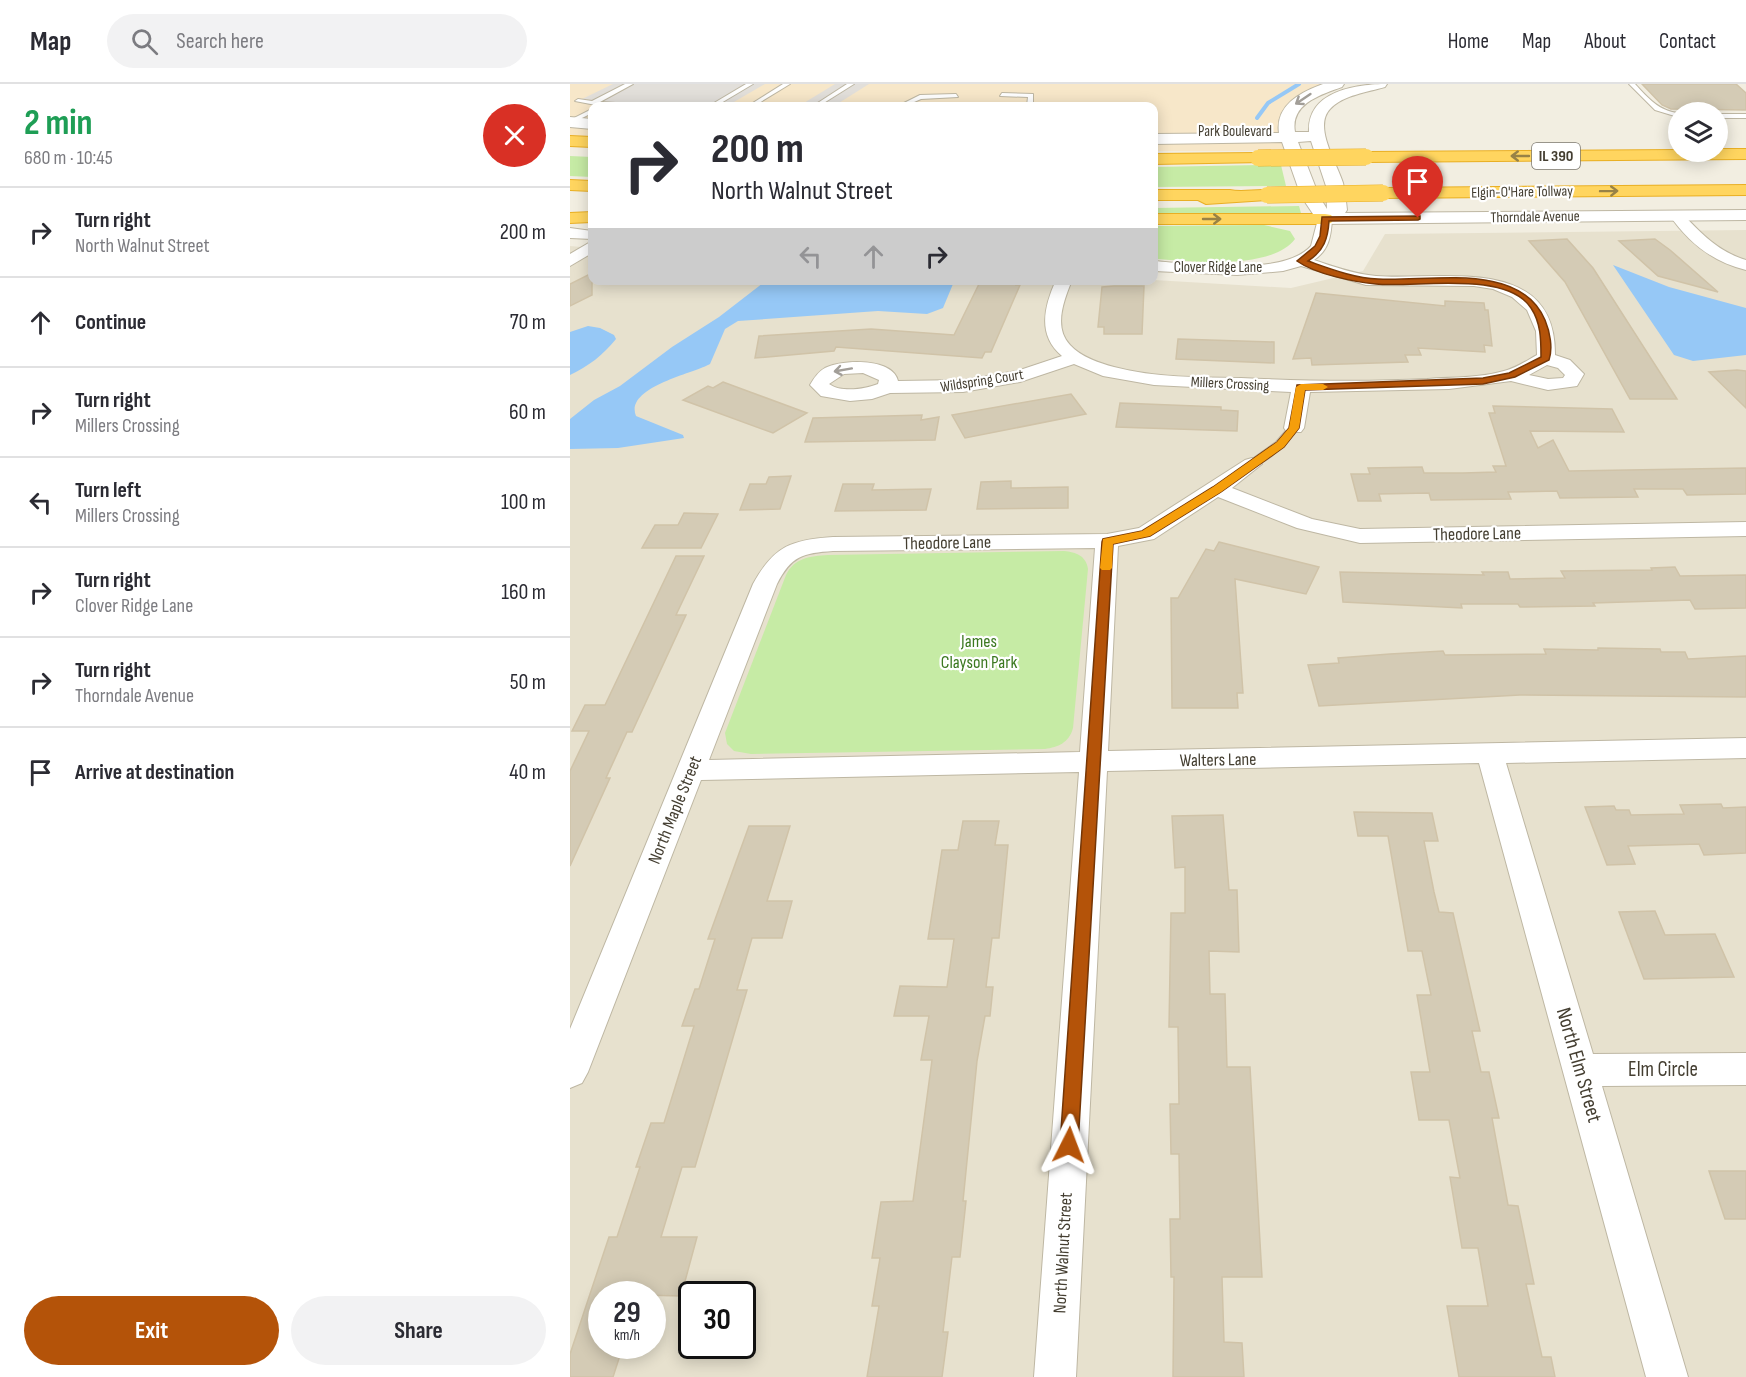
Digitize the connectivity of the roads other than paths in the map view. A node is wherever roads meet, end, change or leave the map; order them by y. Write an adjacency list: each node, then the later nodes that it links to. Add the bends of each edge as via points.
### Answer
1 (630, 84): 12 (lane)
2 (750, 84): 13 (lane)
3 (788, 84): 14 (lane)
4 (851, 84): 15 (lane)
5 (1337, 84): 29 (street, one-way to 29, via 1299,100 1291,108 1286,121)
6 (1380, 84): 30 (street, via 1335,98 1317,115)
7 (1632, 84): 22 (lane, via 1655,109)
8 (1002, 95): 18 (lane, via 1031,95)
9 (930, 96): 10 (lane); 16 (lane); 17 (lane)
10 (956, 96)
11 (578, 101): 20 (lane)
12 (601, 102)
13 (719, 102)
14 (758, 102)
15 (822, 102)
16 (908, 102)
17 (928, 102)
18 (1030, 102)
19 (570, 105): 25 (lane, via 580,108)
20 (588, 105)
21 (588, 110): 25 (lane)
22 (1668, 115)
23 (1728, 116): 24 (lane)
24 (1746, 116)
25 (570, 122): 26 (street); 27 (street)
26 (588, 124)
27 (588, 130)
28 (1158, 131): 29 (street, Park Boulevard)
29 (1288, 134): 30 (street, Park Boulevard); 31 (street, Park Boulevard); 55 (street, Park Boulevard, via 1310,196)
30 (1316, 134): 55 (street, via 1338,197 1338,210)
31 (1158, 139)
32 (570, 141): 33 (highway)
33 (588, 142)
34 (570, 147): 35 (highway)
35 (588, 148)
36 (1746, 148): 37 (highway)
37 (1728, 149)
38 (1668, 151): 40 (highway)
39 (1746, 154): 40 (highway, Elgin-O'Hare Tollway / IL 390)
40 (1625, 155): 41 (highway, Elgin-O'Hare Tollway / IL 390, one-way to 41, bridge)
41 (1158, 159)
42 (570, 185): 43 (highway)
43 (588, 186)
44 (1746, 190): 46 (highway, Elgin-O'Hare Tollway / IL 390, one-way to 44, bridge)
45 (1158, 195): 46 (highway, Elgin-O'Hare Tollway / IL 390)
46 (1267, 195): 49 (highway)
47 (570, 201): 48 (highway)
48 (588, 202)
49 (1158, 202)
50 (1746, 215): 51 (street, Thorndale Avenue)
51 (1677, 216): 55 (street, Thorndale Avenue); 61 (street, via 1701,243)
52 (570, 217): 53 (highway)
53 (588, 217)
54 (1158, 219): 55 (highway, one-way to 55)
55 (1325, 219): 60 (street, via 1319,247)
56 (570, 233): 57 (street)
57 (588, 235)
58 (588, 249): 59 (street)
59 (570, 261)
60 (1301, 261): 62 (street, Clover Ridge Lane, via 1244,270); 65 (street, via 1343,276 1377,282 1489,282 1525,297 1535,307 1545,333)
61 (1746, 264)
62 (1158, 266)
63 (1062, 285): 64 (street, Millers Crossing, via 1051,326)
64 (1075, 358): 67 (street, Wildspring Court, via 1030,374 984,383); 68 (street, Millers Crossing, via 1146,379)
65 (1546, 358): 66 (street, Millers Crossing); 66 (street, via 1564,364 1575,374 1570,382 1556,386 1535,384)
66 (1512, 375): 68 (street, Millers Crossing, via 1452,383)
67 (887, 387)
68 (1301, 387): 69 (street)
69 (1294, 428): 70 (lane, via 1280,444)
70 (1252, 464): 71 (street)
71 (1217, 489): 72 (street, Theodore Lane, via 1313,528 1360,536); 73 (street, via 1143,535)
72 (1746, 529)
73 (1107, 542): 74 (street, Theodore Lane, via 833,544 807,546); 77 (street, North Walnut Street)
74 (788, 553): 78 (street, North Maple Street, via 776,562 765,584)
75 (1746, 748): 76 (street, Walters Lane)
76 (1490, 754): 77 (street, Walters Lane); 80 (street, North Elm Street)
77 (1093, 763): 78 (street, Walters Lane); 82 (street, North Walnut Street)
78 (691, 770): 81 (street, North Maple Street)
79 (1746, 1069): 80 (street, Elm Circle)
80 (1580, 1070): 83 (street, North Elm Street)
81 (570, 1072)
82 (1055, 1377)
83 (1667, 1377)

